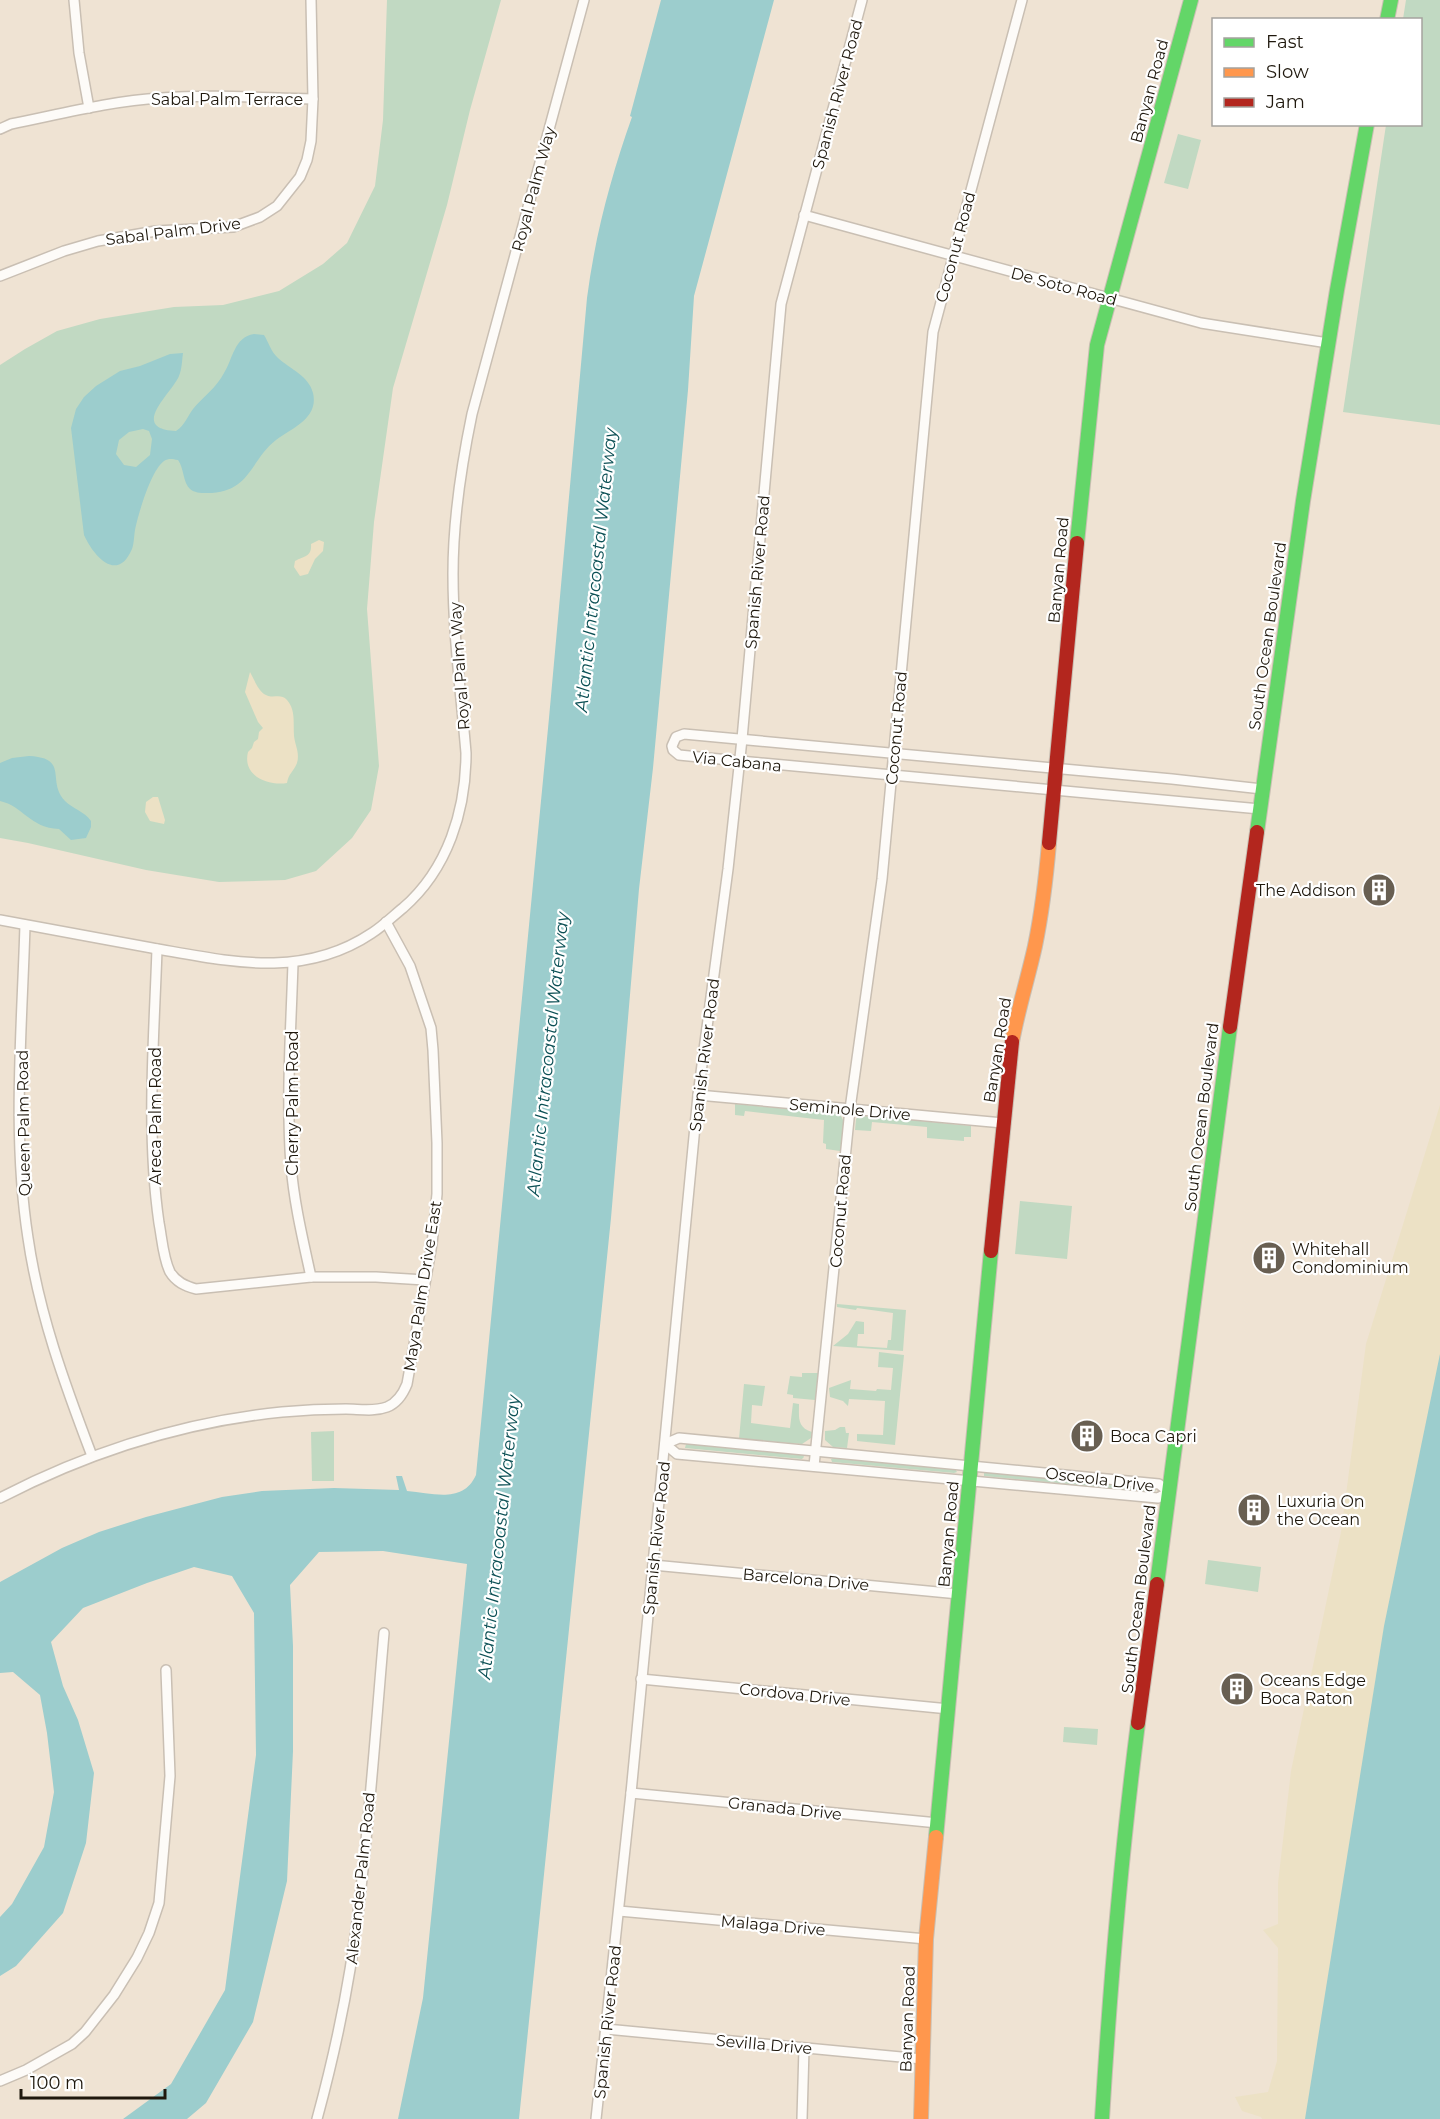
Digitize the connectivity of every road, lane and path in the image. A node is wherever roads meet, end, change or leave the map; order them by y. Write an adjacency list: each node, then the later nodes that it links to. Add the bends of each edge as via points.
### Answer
1 (74, 0): 10 (street)
2 (311, 0): 9 (street, Sabal Palm Drive)
3 (584, 0): 27 (street, Royal Palm Way, via 472,414 458,492 454,602 466,753 464,796 452,837 438,865 412,900)
4 (862, 0): 13 (street, Spanish River Road)
5 (1022, 0): 14 (street, Coconut Road)
6 (1191, 0): 16 (street, Banyan Road)
7 (1391, 0): 8 (street)
8 (1387, 18)
9 (313, 99): 10 (street, Sabal Palm Terrace, via 196,96); 15 (street, Sabal Palm Drive, via 312,141 304,168 284,199 260,217 224,228 156,231 98,241)
10 (89, 108): 12 (street, Sabal Palm Terrace)
11 (1367, 126): 17 (street, South Ocean Boulevard)
12 (0, 129)
13 (804, 216): 14 (street, De Soto Road); 18 (street, Spanish River Road, via 781,304)
14 (952, 256): 16 (street, De Soto Road); 19 (street, Coconut Road, via 933,332)
15 (0, 276)
16 (1110, 299): 17 (street, De Soto Road, via 1212,325); 21 (street, Banyan Road, via 1094,363)
17 (1328, 343): 23 (street, South Ocean Boulevard)
18 (742, 739): 19 (street, Via Cabana); 20 (street, Spanish River Road); 20 (street, Via Cabana, via 684,734 676,737 672,746 679,755)
19 (894, 753): 21 (street, Via Cabana); 22 (street, Coconut Road)
20 (739, 761): 22 (street, Via Cabana); 31 (street, Spanish River Road)
21 (1056, 768): 23 (street, Via Cabana); 24 (street, Banyan Road)
22 (892, 775): 24 (street, Via Cabana); 32 (street, Coconut Road, via 881,891)
23 (1262, 789): 25 (street, South Ocean Boulevard)
24 (1054, 790): 25 (street, Via Cabana); 33 (street, Banyan Road, via 1040,924 1017,1013)
25 (1260, 809): 42 (street, South Ocean Boulevard)
26 (0, 920): 28 (street, Royal Palm Way)
27 (386, 922): 30 (street, Royal Palm Way, via 353,944); 35 (street, Maya Palm Drive East, via 410,966 431,1028 437,1194)
28 (25, 925): 29 (street, Royal Palm Way); 38 (street, Queen Palm Road, via 20,1127 24,1208 45,1319)
29 (157, 949): 30 (street, Royal Palm Way, via 238,963); 34 (street, Areca Palm Road, via 153,1161 161,1234 170,1272 185,1286 196,1289)
30 (293, 963): 34 (street, Cherry Palm Road, via 291,1163)
31 (698, 1095): 32 (street, Seminole Drive); 36 (street, Spanish River Road)
32 (850, 1109): 33 (street, Seminole Drive); 37 (street, Coconut Road)
33 (1003, 1123): 39 (street, Banyan Road)
34 (311, 1278): 35 (street, Areca Palm Road)
35 (425, 1280): 38 (street, Maya Palm Drive East, via 407,1384 393,1403 377,1409 292,1411 222,1420 163,1433)
36 (665, 1444): 37 (street, Osceola Drive, via 679,1438); 40 (street, Osceola Drive, via 677,1454); 44 (street, Spanish River Road)
37 (816, 1451): 39 (street, Osceola Drive); 40 (street, Coconut Road)
38 (92, 1456): 43 (street)
39 (971, 1465): 41 (street, Banyan Road); 42 (street, Osceola Drive, via 1160,1484)
40 (814, 1466): 41 (street, Osceola Drive)
41 (970, 1480): 42 (street, Osceola Drive, via 1158,1498); 45 (street, Banyan Road)
42 (1169, 1492): 62 (street, South Ocean Boulevard, via 1120,1873)
43 (0, 1498)
44 (654, 1565): 45 (street, Barcelona Drive); 48 (street, Spanish River Road)
45 (959, 1594): 49 (street, Banyan Road)
46 (384, 1634): 58 (street, Alexander Palm Road, via 359,1905 341,2016)
47 (166, 1670): 57 (street, via 170,1776 159,1903 149,1933 114,1995 85,2032 72,2044)
48 (641, 1679): 49 (street, Cordova Drive); 50 (street, Spanish River Road)
49 (949, 1709): 51 (street, Banyan Road)
50 (631, 1793): 51 (street, Granada Drive); 52 (street, Spanish River Road)
51 (938, 1823): 53 (street, Banyan Road)
52 (619, 1911): 53 (street, Malaga Drive); 54 (street, Spanish River Road)
53 (926, 1939): 56 (street, Banyan Road)
54 (606, 2029): 55 (street, Sevilla Drive); 59 (street, Spanish River Road)
55 (804, 2048): 56 (street, Sevilla Drive); 60 (street)
56 (922, 2059): 61 (street, Banyan Road)
57 (0, 2081)
58 (317, 2119)
59 (596, 2119)
60 (802, 2119)
61 (921, 2119)
62 (1102, 2119)

